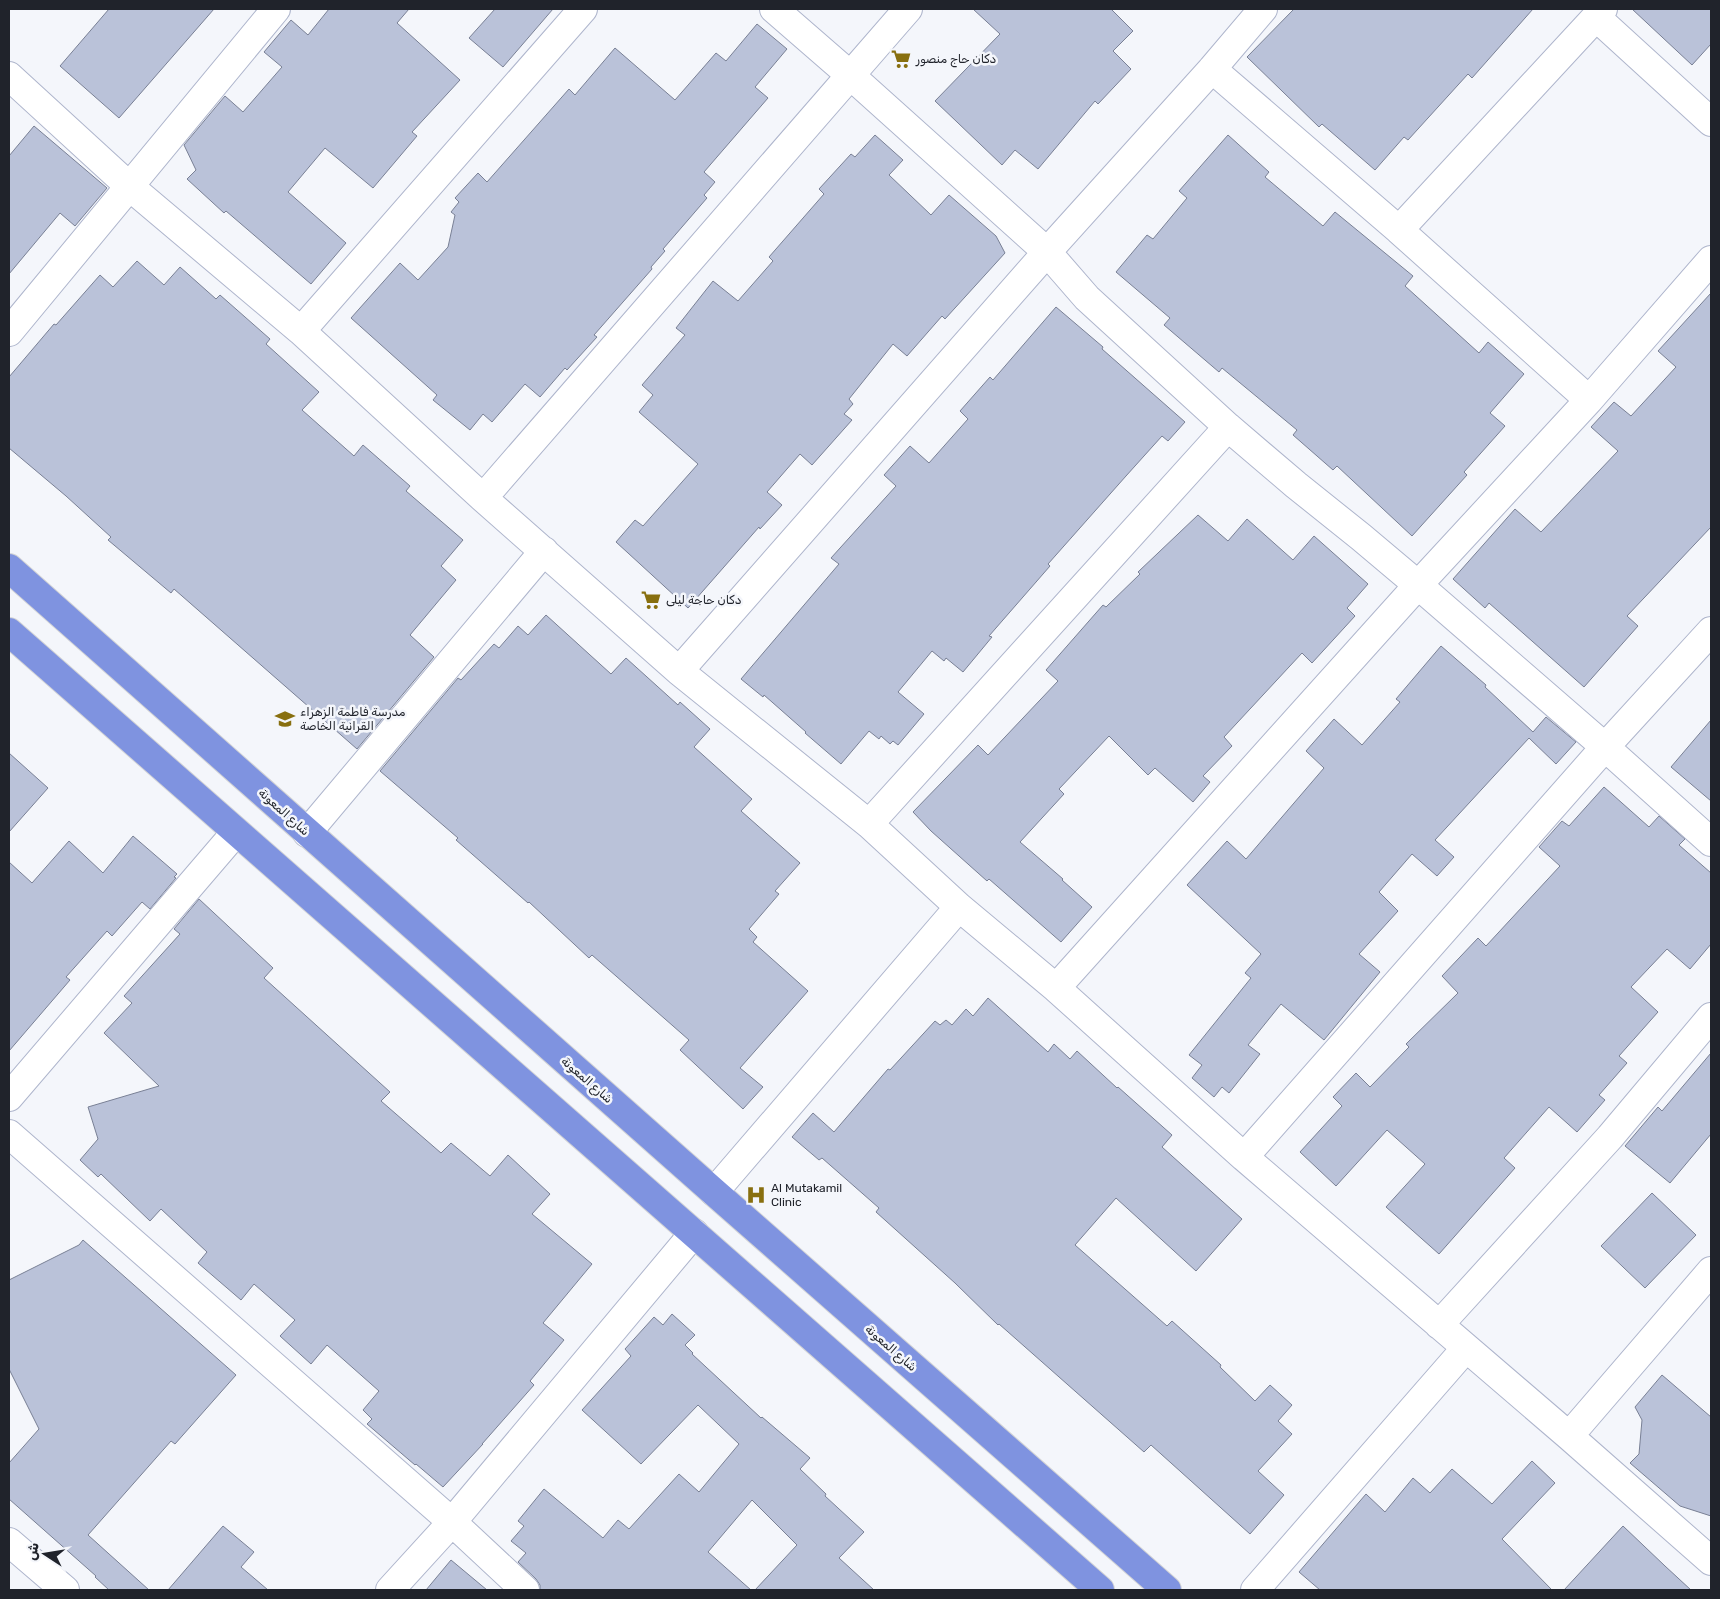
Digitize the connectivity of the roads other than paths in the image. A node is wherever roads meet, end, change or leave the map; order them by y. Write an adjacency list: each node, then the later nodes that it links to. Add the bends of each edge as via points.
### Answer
1 (276, 9): 11 (street)
2 (583, 9): 15 (street)
3 (774, 9): 8 (street)
4 (908, 9): 8 (street)
5 (1263, 9): 7 (street)
6 (1599, 13): 10 (street); 12 (street)
7 (1212, 68): 12 (street); 13 (street)
8 (850, 75): 13 (street); 19 (street)
9 (9, 76): 11 (street)
10 (1711, 122)
11 (129, 186): 15 (street); 16 (street)
12 (1398, 230): 17 (street)
13 (1047, 252): 18 (street, via 1087,298); 25 (street)
14 (1711, 260): 17 (street)
15 (301, 331): 19 (street)
16 (9, 332)
17 (1589, 400): 22 (street)
18 (1228, 427): 22 (street); 27 (street)
19 (483, 498): 20 (street)
20 (544, 551): 25 (street); 29 (street)
21 (9, 568): 29 (highway, شارع المعونة)
22 (1418, 585): 26 (street); 32 (street)
23 (1711, 631): 26 (street)
24 (9, 632): 28 (highway)
25 (679, 671): 27 (street)
26 (1605, 747): 30 (street); 36 (street)
27 (869, 824): 31 (street)
28 (236, 832): 34 (street); 38 (highway)
29 (307, 833): 37 (highway, شارع المعونة)
30 (1711, 842)
31 (959, 907): 32 (street); 37 (street)
32 (1056, 988): 36 (street)
33 (1711, 1017): 40 (street, via 1610,1137)
34 (9, 1097)
35 (9, 1134): 43 (street)
36 (1244, 1156): 40 (street)
37 (714, 1192): 50 (highway, شارع المعونة)
38 (694, 1233): 43 (street); 49 (highway)
39 (1711, 1271): 42 (street)
40 (1439, 1325): 41 (street)
41 (1466, 1348): 42 (street); 51 (street)
42 (1569, 1436): 45 (street)
43 (452, 1522): 47 (street); 48 (street)
44 (9, 1542): 46 (street)
45 (1711, 1561)
46 (65, 1590)
47 (390, 1590)
48 (525, 1590)
49 (1100, 1590)
50 (1167, 1590)
51 (1254, 1590)

